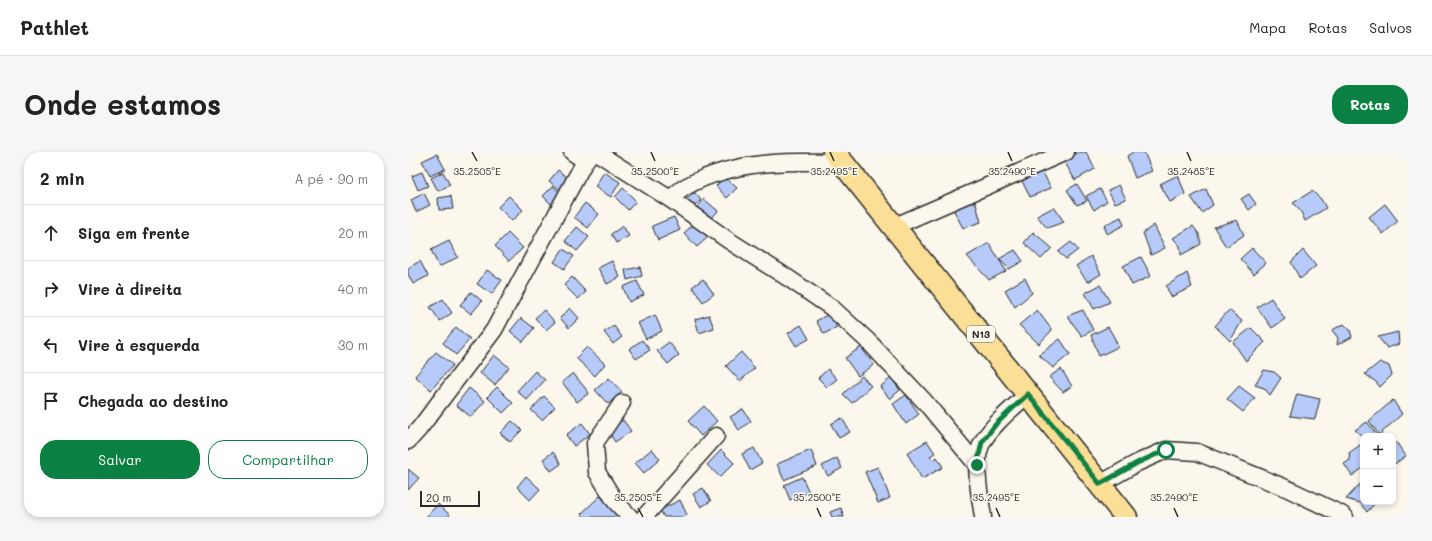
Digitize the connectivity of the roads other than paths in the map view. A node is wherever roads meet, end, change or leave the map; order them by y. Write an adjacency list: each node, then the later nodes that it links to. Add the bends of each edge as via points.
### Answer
1 (572, 152): 3 (street)
2 (1066, 152): 6 (street)
3 (591, 155): 5 (street); 10 (street, via 494,330)
4 (838, 157): 5 (street, via 757,164 722,171 686,186); 6 (main road, N13)
5 (670, 199): 11 (street, via 832,308 890,364)
6 (895, 226): 7 (main road, N13)
7 (1028, 394): 11 (street, via 996,424 982,442); 12 (main road, N13)
8 (622, 403): 13 (street, via 595,443 597,472 615,501)
9 (716, 436): 14 (street)
10 (408, 441)
11 (977, 465): 15 (street)
12 (1100, 484): 16 (main road, N13); 17 (street, via 1166,450 1197,452 1286,488)
13 (630, 517)
14 (644, 517)
15 (983, 517)
16 (1126, 517)
17 (1345, 517)

